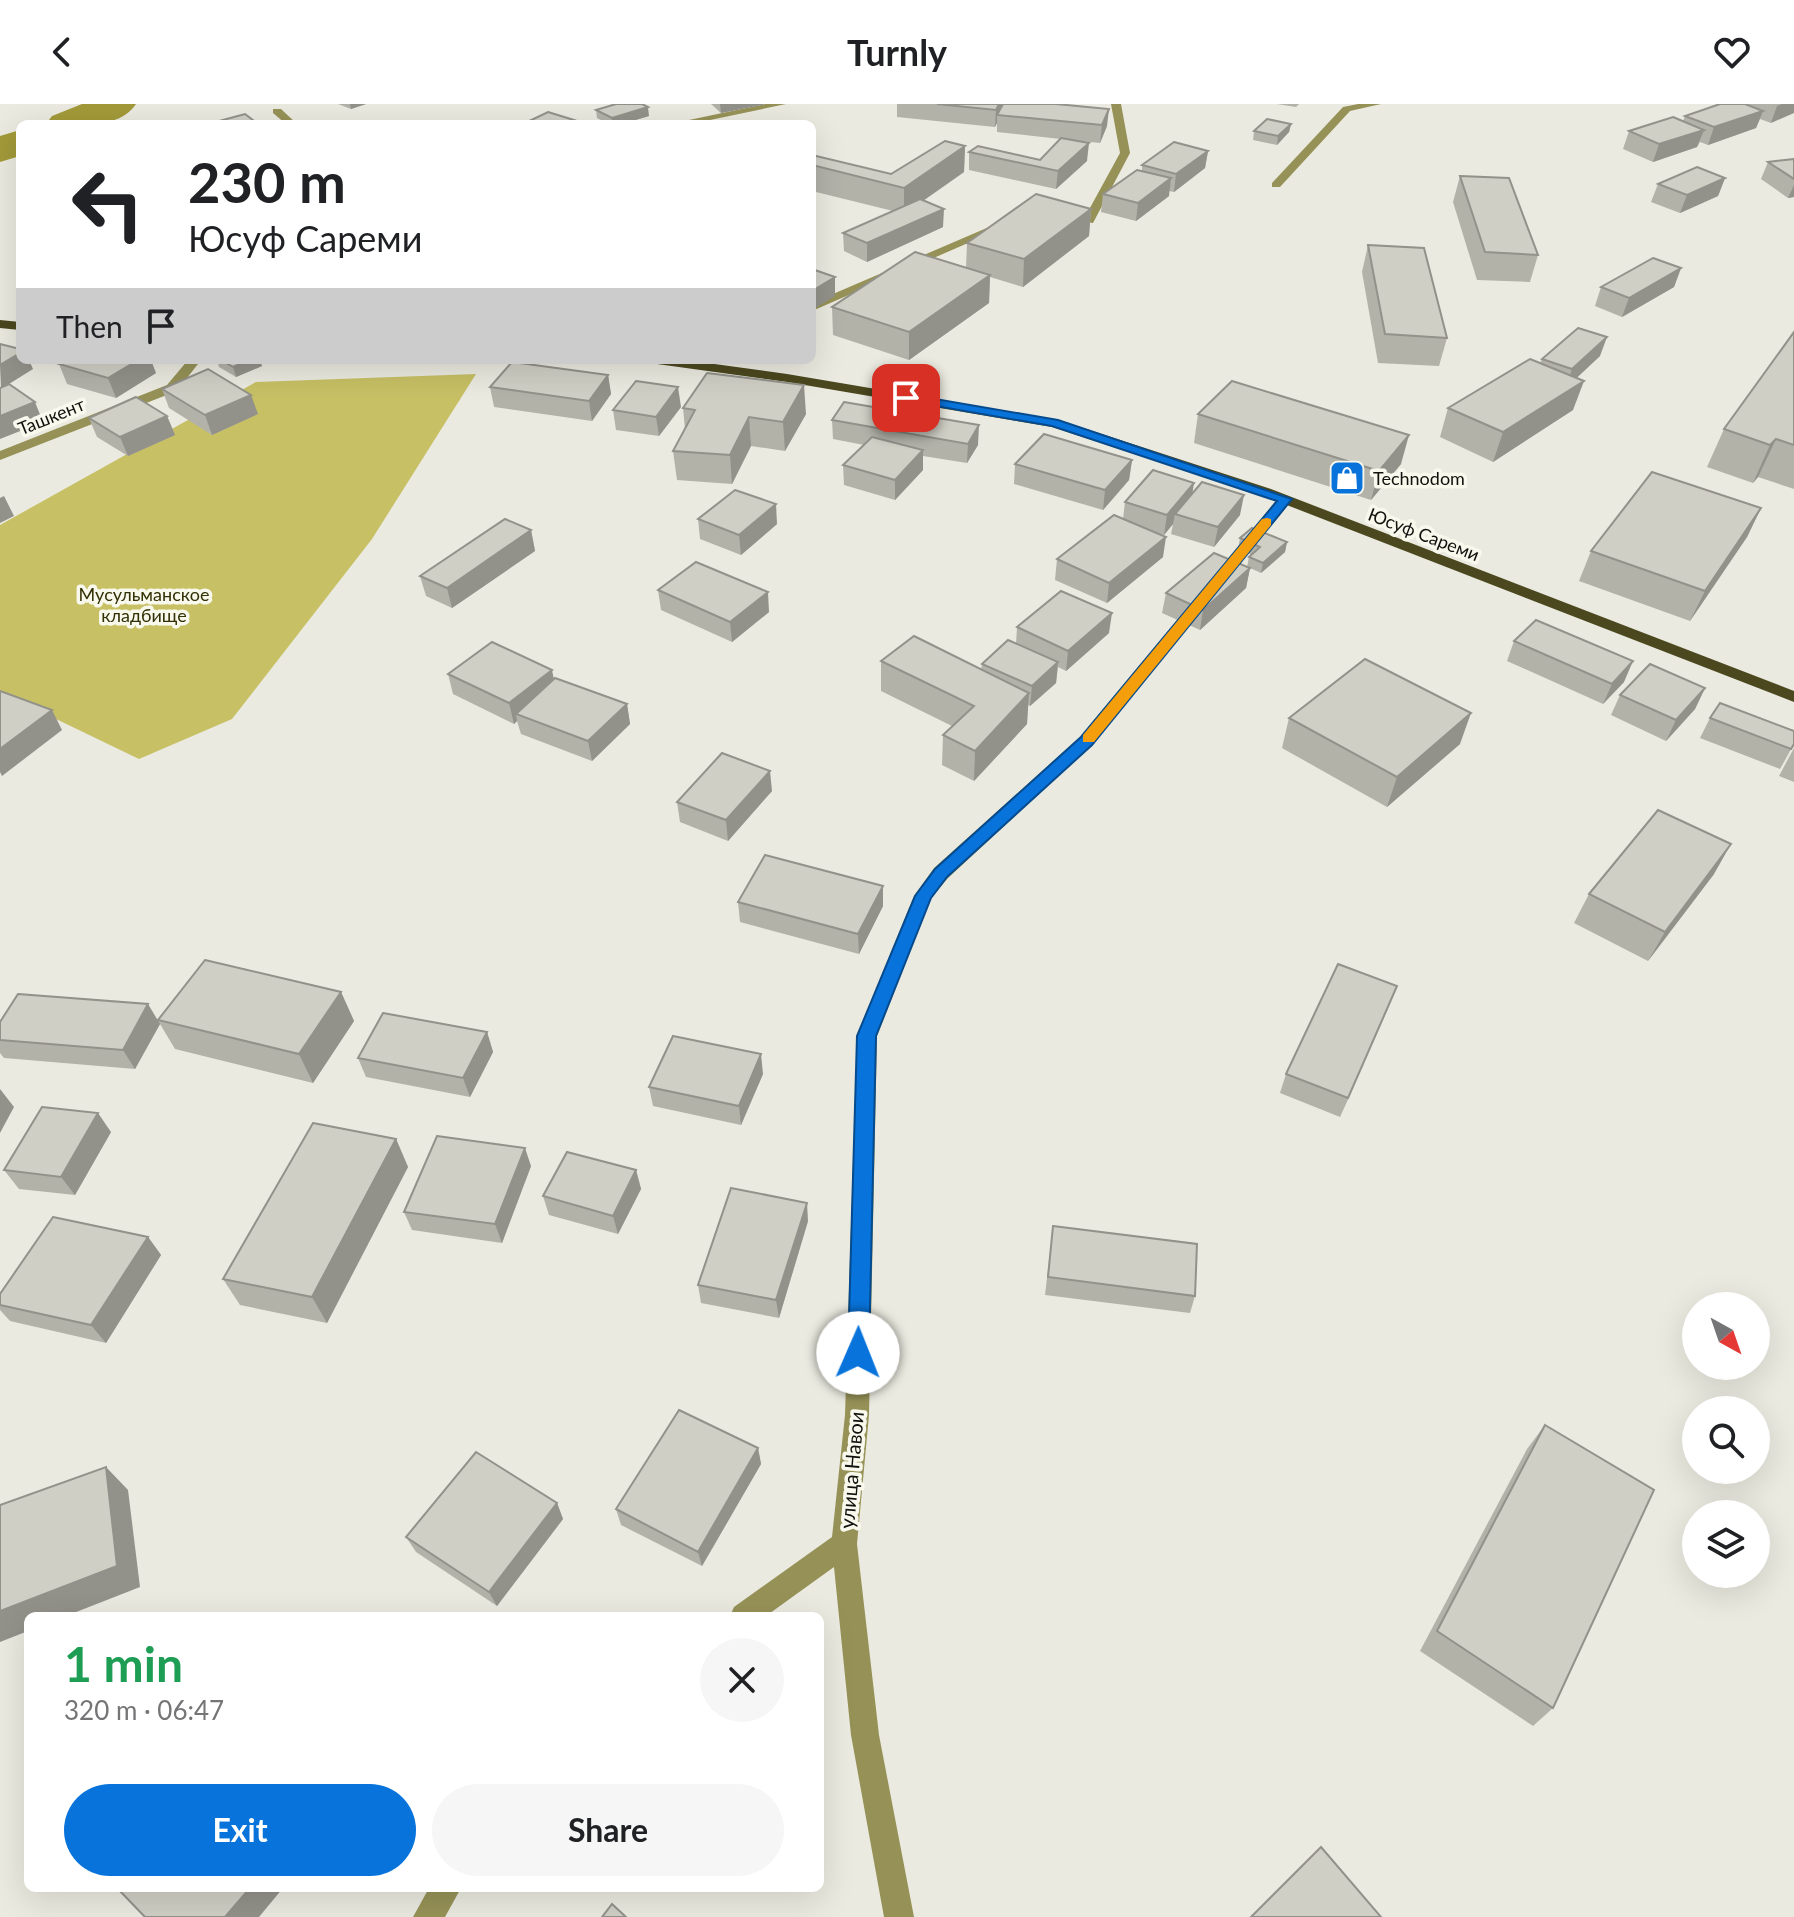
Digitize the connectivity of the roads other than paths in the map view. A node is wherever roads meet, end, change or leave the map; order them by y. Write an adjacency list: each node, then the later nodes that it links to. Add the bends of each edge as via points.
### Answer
1 (781, 104): 8 (street)
2 (1116, 104): 6 (street)
3 (1376, 104): 9 (street, via 1347,109)
4 (277, 111): 7 (street)
5 (1103, 117): 6 (street)
6 (1119, 119): 10 (street, via 1125,153 1089,221)
7 (287, 120)
8 (696, 120)
9 (1276, 185)
10 (1048, 213)
11 (1021, 216): 12 (street)
12 (816, 305)
13 (192, 364): 15 (street, Ташкент, via 172,388)
14 (705, 364): 16 (main road, Юсуф Сареми, via 1054,423)
15 (0, 456)
16 (1285, 499): 17 (main road, Юсуф Сареми); 18 (street, улица Навои, via 1086,741 941,873 923,896 867,1036 857,1415)
17 (1794, 697)
18 (844, 1544): 19 (street); 22 (street, улица Навои, via 865,1735)
19 (749, 1612)
20 (444, 1892): 21 (street)
21 (428, 1917)
22 (899, 1917)

